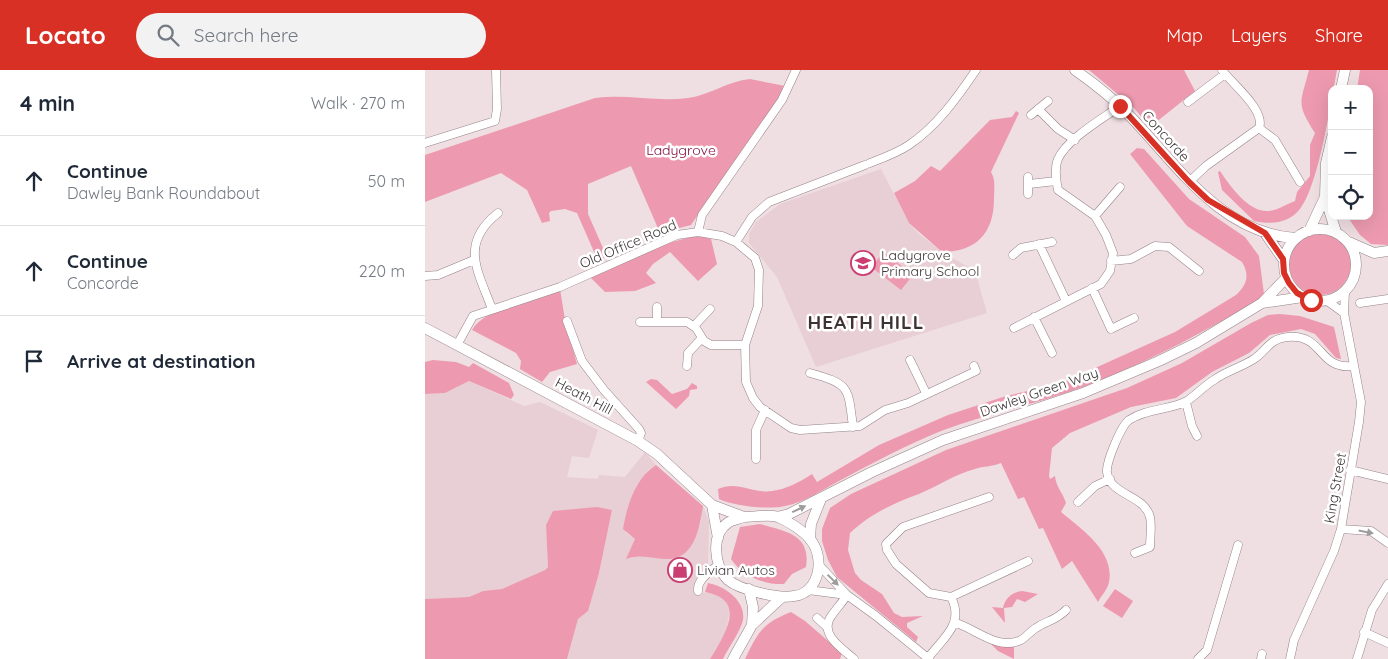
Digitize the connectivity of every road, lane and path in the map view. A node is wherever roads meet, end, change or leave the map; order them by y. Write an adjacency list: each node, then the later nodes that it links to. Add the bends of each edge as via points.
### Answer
1 (496, 70): 15 (street, via 495,121)
2 (795, 70): 26 (street, via 783,100 702,215)
3 (976, 70): 30 (street, via 940,119 909,145 769,202 752,216)
4 (1075, 70): 10 (main road, Concorde)
5 (1345, 70): 7 (main road)
6 (1223, 72): 9 (street); 13 (street, via 1259,114)
7 (1342, 85)
8 (1047, 101): 11 (street)
9 (1189, 102)
10 (1120, 106): 14 (street); 18 (main road, Concorde)
11 (1039, 109): 12 (street); 14 (street, via 1057,129)
12 (1031, 115)
13 (1259, 128): 18 (street); 19 (street, via 1275,140)
14 (1075, 140): 17 (street, via 1057,160)
15 (425, 143)
16 (1328, 155): 22 (main road)
17 (1056, 181): 21 (street, via 1028,181); 24 (street, via 1058,190)
18 (1189, 182): 28 (main road, Concorde, via 1229,214)
19 (1300, 182)
20 (1120, 187): 24 (street)
21 (1028, 194)
22 (1325, 197): 25 (main road); 27 (main road)
23 (497, 213): 38 (street, via 481,229)
24 (1095, 216): 39 (street, via 1113,253)
25 (1309, 231): 27 (main road, via 1323,229); 29 (main road)
26 (698, 232): 30 (street, Old Office Road); 53 (street, Old Office Road, via 677,235 560,286)
27 (1336, 232): 32 (main road)
28 (1265, 233): 29 (main road, Concorde); 37 (main road, Concorde)
29 (1295, 238): 37 (main road)
30 (736, 242): 66 (street, via 755,258 759,270 757,312)
31 (1052, 242): 33 (street)
32 (1349, 242): 35 (main road); 40 (main road, via 1355,256)
33 (1039, 244): 36 (street, via 1021,248); 49 (street)
34 (1388, 251): 35 (main road)
35 (1374, 252): 40 (main road)
36 (1013, 255)
37 (1283, 259): 43 (main road)
38 (474, 260): 42 (street, via 438,275); 53 (street)
39 (1111, 261): 41 (street, via 1131,259 1155,246 1169,247); 44 (street, via 1110,271 1101,284)
40 (1355, 268): 45 (main road)
41 (1199, 271)
42 (425, 276)
43 (1286, 278): 46 (main road); 50 (main road, Dawley Green Way)
44 (1092, 288): 49 (street); 57 (street, via 1111,330)
45 (1345, 291): 47 (main road); 55 (street, King Street)
46 (1303, 297): 47 (main road); 50 (main road, Dawley Green Way)
47 (1326, 300): 55 (street)
48 (1388, 300): 51 (street)
49 (1066, 301): 56 (street)
50 (1262, 303): 84 (main road, Dawley Green Way, via 1196,343 1121,378 943,440)
51 (1359, 303)
52 (657, 307): 60 (street)
53 (492, 309): 65 (street, Old Office Road, via 473,316)
54 (710, 309): 61 (street)
55 (1344, 313): 71 (street, King Street)
56 (1035, 317): 62 (street); 67 (street)
57 (1134, 318)
58 (567, 321): 78 (street, via 582,361 639,429)
59 (640, 322): 60 (street)
60 (657, 322): 61 (street, via 683,322)
61 (694, 326): 64 (street)
62 (1014, 328)
63 (427, 331): 65 (main road, Heath Hill)
64 (702, 338): 66 (street, via 711,345); 69 (street, via 688,353)
65 (457, 345): 78 (main road, Heath Hill)
66 (745, 345): 75 (street, via 748,388 756,403)
67 (1052, 353)
68 (910, 360): 73 (street)
69 (687, 366)
70 (974, 366): 73 (street, via 976,370)
71 (1353, 366): 74 (street, via 1329,363 1322,351 1309,340 1289,337 1271,342 1256,358 1215,379); 80 (street, King Street, via 1361,402)
72 (810, 373): 76 (street, via 837,381 845,388)
73 (926, 393): 76 (street)
74 (1186, 402): 77 (street); 81 (street, via 1143,413 1127,421 1110,456 1107,471)
75 (765, 410): 76 (street, via 795,430); 79 (street, via 757,426)
76 (853, 427)
77 (1197, 436)
78 (638, 441): 86 (main road, Heath Hill, via 657,454)
79 (756, 459)
80 (1350, 470): 82 (street); 89 (street, King Street)
81 (1110, 479): 85 (street, via 1095,486); 94 (street, via 1118,490 1138,501 1150,517 1150,548)
82 (1388, 479)
83 (989, 497): 103 (street, via 907,525 886,544 896,564 929,594)
84 (821, 499): 88 (main road, Dawley Green Way, one-way to 84); 90 (main road, via 811,524)
85 (1078, 502)
86 (712, 505): 87 (main road, Heath Hill); 91 (main road)
87 (743, 517): 88 (main road); 91 (main road, via 729,522)
88 (777, 517): 90 (main road)
89 (1341, 529): 92 (street, one-way to 92, via 1371,531); 118 (street, King Street, via 1294,640)
90 (810, 539): 97 (main road, via 817,551)
91 (718, 540): 96 (main road)
92 (1388, 543)
93 (1238, 545): 112 (street)
94 (1135, 553)
95 (1028, 560): 103 (street)
96 (718, 565): 99 (main road, via 729,581); 101 (street, via 703,577)
97 (819, 566): 100 (main road, via 816,579); 102 (street, one-way to 102)
98 (1388, 584): 110 (street, via 1372,610)
99 (749, 589): 104 (main road); 109 (main road)
100 (808, 590): 102 (street); 104 (main road, via 800,596)
101 (698, 591)
102 (847, 595): 107 (street); 115 (street)
103 (951, 597): 108 (street)
104 (781, 598): 109 (main road)
105 (1066, 610): 108 (street, via 1056,620 1039,626 1014,642 989,639)
106 (817, 618): 107 (street)
107 (828, 623): 114 (street, via 829,634)
108 (956, 623): 115 (street)
109 (752, 625): 113 (main road)
110 (1364, 632): 111 (street); 119 (street)
111 (1388, 643)
112 (1207, 650): 116 (street); 117 (street)
113 (733, 659)
114 (854, 659)
115 (928, 659)
116 (1198, 659)
117 (1205, 659)
118 (1290, 659)
119 (1357, 659)

